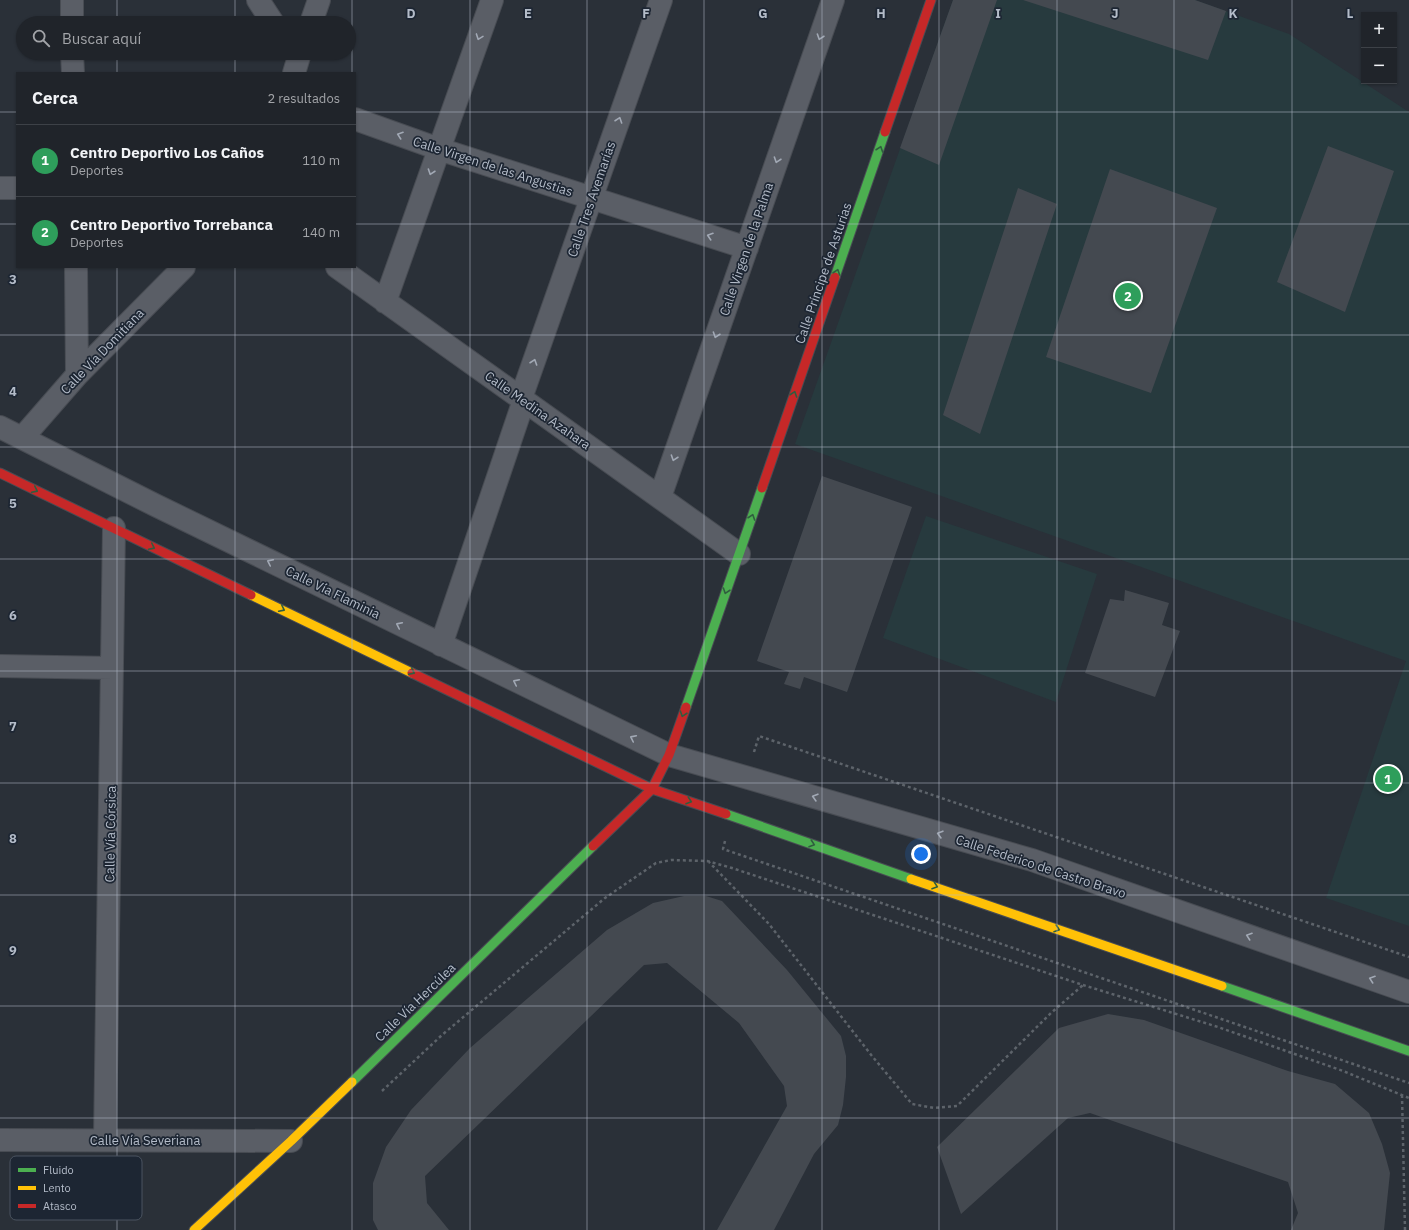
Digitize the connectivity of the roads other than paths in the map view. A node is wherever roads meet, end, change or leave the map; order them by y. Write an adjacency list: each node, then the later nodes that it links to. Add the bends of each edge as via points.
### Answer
1 (72, 0): 8 (street)
2 (258, 0): 9 (street)
3 (319, 0): 10 (street)
4 (492, 0): 14 (street, one-way to 14)
5 (661, 0): 17 (street, Calle Tres Avemarías, one-way to 5)
6 (833, 0): 18 (street, Calle Virgen de la Palma, one-way to 18)
7 (931, 0): 30 (street, Calle Príncipe de Asturias, one-way to 7)
8 (72, 16)
9 (268, 16)
10 (313, 16)
11 (72, 60): 12 (street)
12 (73, 72)
13 (356, 119): 14 (street, Calle Virgen de las Angustias, one-way to 13)
14 (439, 149): 17 (street, Calle Virgen de las Angustias); 22 (street, one-way to 22)
15 (0, 188): 16 (street)
16 (16, 188)
17 (591, 198): 18 (street, Calle Virgen de las Angustias, one-way to 17); 24 (street, Calle Tres Avemarías, one-way to 17)
18 (747, 248): 28 (street, Calle Virgen de la Palma, one-way to 28)
19 (76, 268): 23 (street)
20 (183, 268): 23 (street, Calle Vía Domitiana)
21 (337, 268): 22 (street, Calle Medina Azahara)
22 (385, 302): 24 (street, Calle Medina Azahara)
23 (77, 375): 26 (street, Calle Vía Domitiana)
24 (522, 399): 28 (street, Calle Medina Azahara); 31 (street, Calle Tres Avemarías)
25 (0, 427): 26 (street, Calle Vía Flaminia)
26 (23, 437): 31 (street, Calle Vía Flaminia, one-way to 26, via 155,505)
27 (0, 474): 29 (street, one-way to 29)
28 (660, 497): 30 (street, Calle Medina Azahara)
29 (114, 528): 33 (street, Calle Vía Córsica); 35 (street, one-way to 35)
30 (739, 554): 34 (street, Calle Príncipe de Asturias, one-way to 34)
31 (441, 645): 34 (street, Calle Vía Flaminia, one-way to 31)
32 (0, 666): 33 (street)
33 (112, 668): 39 (street, Calle Vía Córsica)
34 (669, 755): 35 (street, Calle Vía Hercúlea); 36 (street, Calle Federico de Castro Bravo, one-way to 34, via 1032,860)
35 (652, 789): 37 (street, one-way to 37); 40 (street, Calle Vía Hercúlea)
36 (1409, 992)
37 (1409, 1051)
38 (0, 1140): 39 (street, Calle Vía Severiana)
39 (106, 1140): 40 (street, Calle Vía Severiana)
40 (291, 1141): 41 (street, Calle Vía Hercúlea)
41 (194, 1230)

